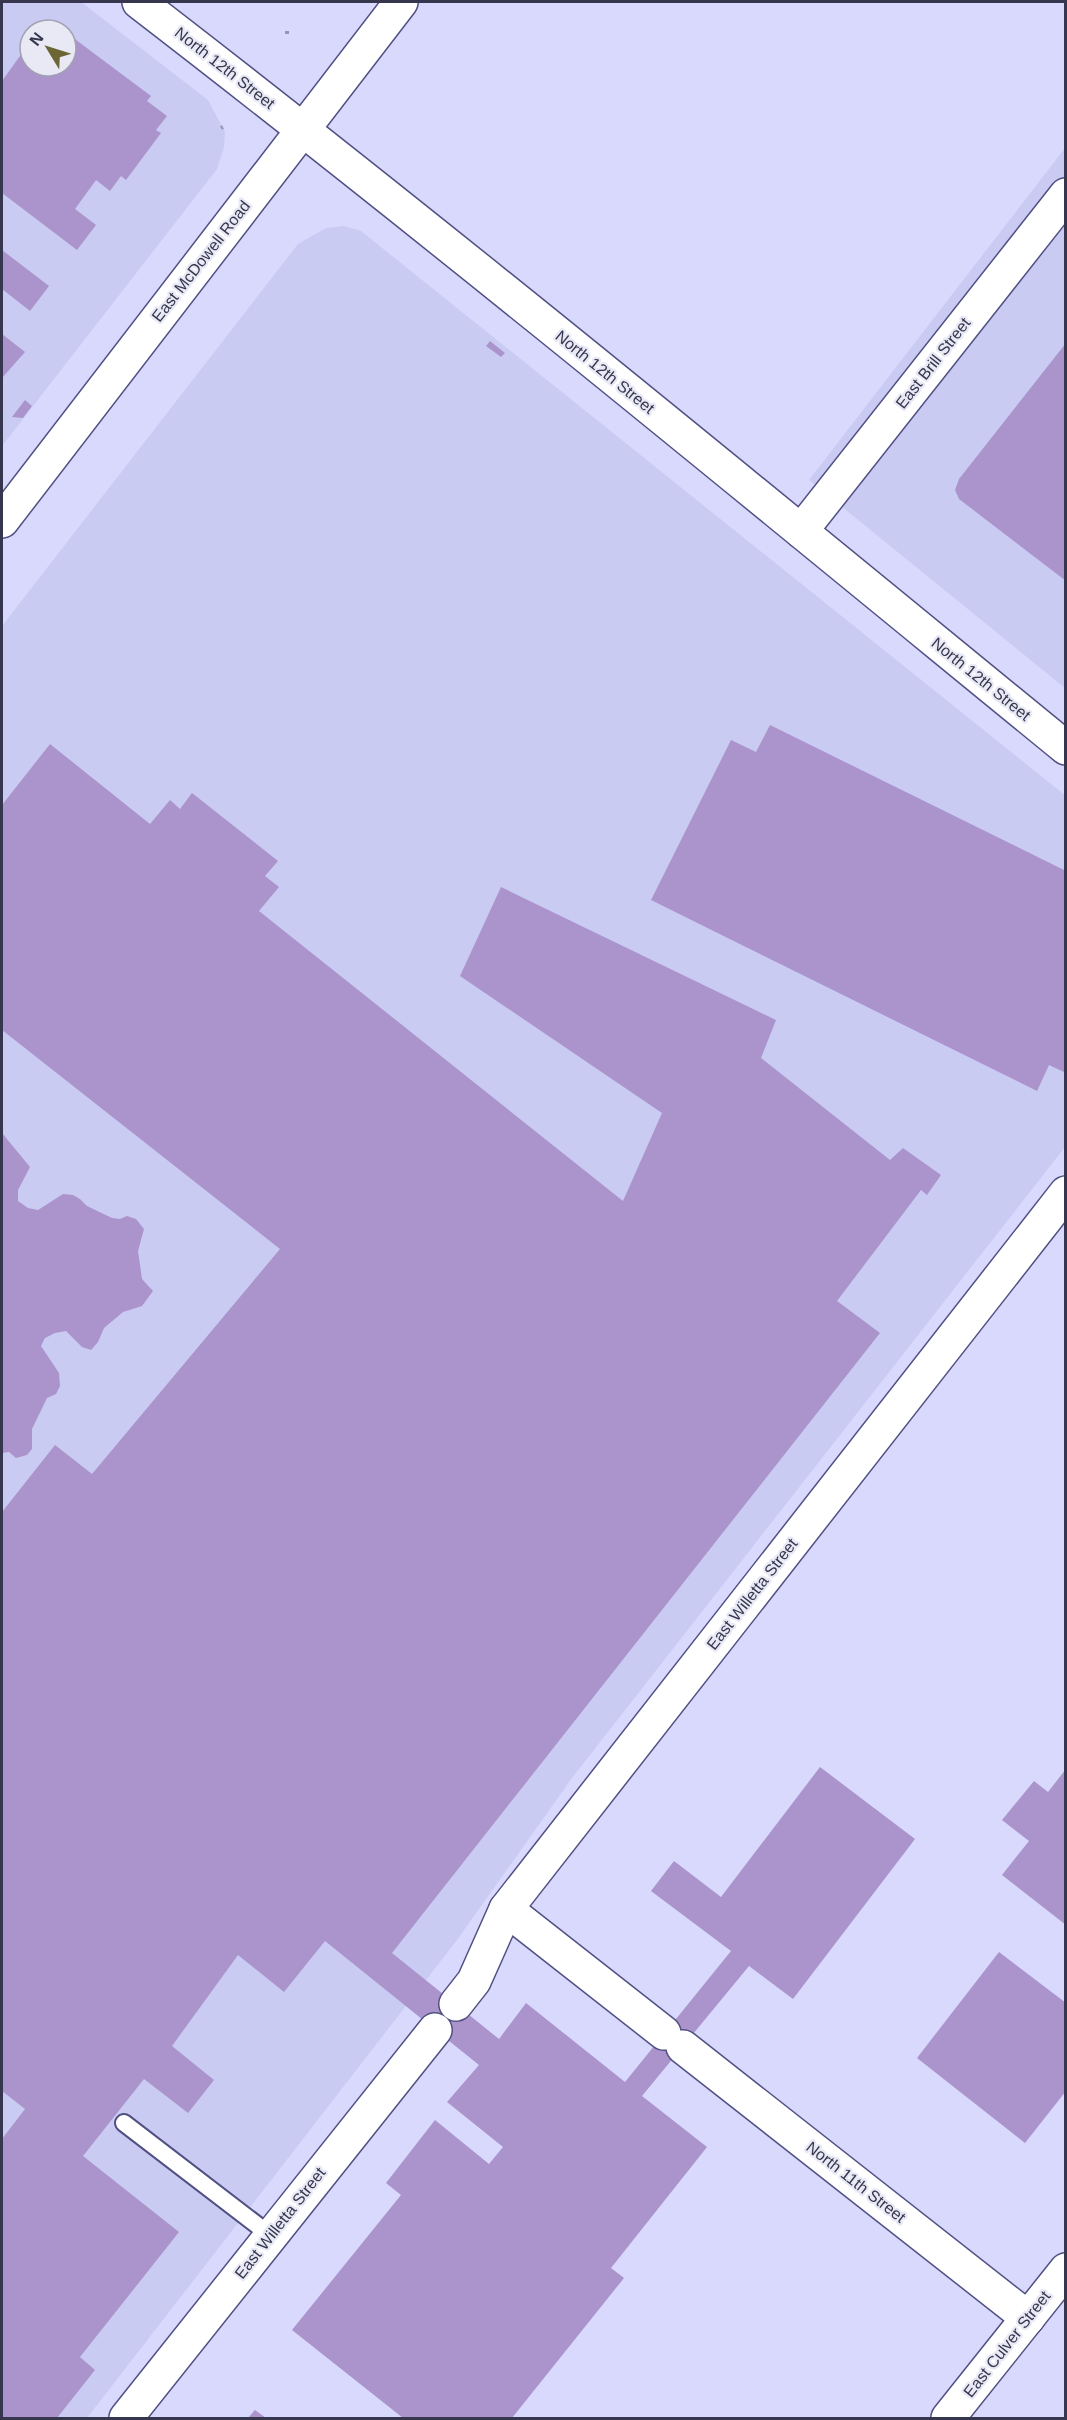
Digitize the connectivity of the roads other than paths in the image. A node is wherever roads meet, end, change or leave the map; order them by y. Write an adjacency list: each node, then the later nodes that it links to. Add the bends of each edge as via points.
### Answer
1 (139, 2): 3 (street, North 12th Street)
2 (401, 2): 3 (street, East McDowell Road)
3 (304, 129): 5 (street, East McDowell Road); 6 (street, North 12th Street)
4 (1065, 195): 6 (street, East Brill Street)
5 (2, 521)
6 (801, 531): 7 (street, North 12th Street)
7 (1065, 748)
8 (1065, 1193): 9 (street, East Willetta Street)
9 (506, 1909): 10 (street, East Willetta Street, via 474,1981); 15 (street, North 11th Street)
10 (456, 2004)
11 (435, 2030): 13 (street, East Willetta Street)
12 (124, 2123): 13 (lane)
13 (270, 2235): 16 (street, East Willetta Street)
14 (1065, 2270): 15 (street, East Culver Street)
15 (1028, 2318): 17 (street, East Culver Street)
16 (126, 2418)
17 (948, 2418)

